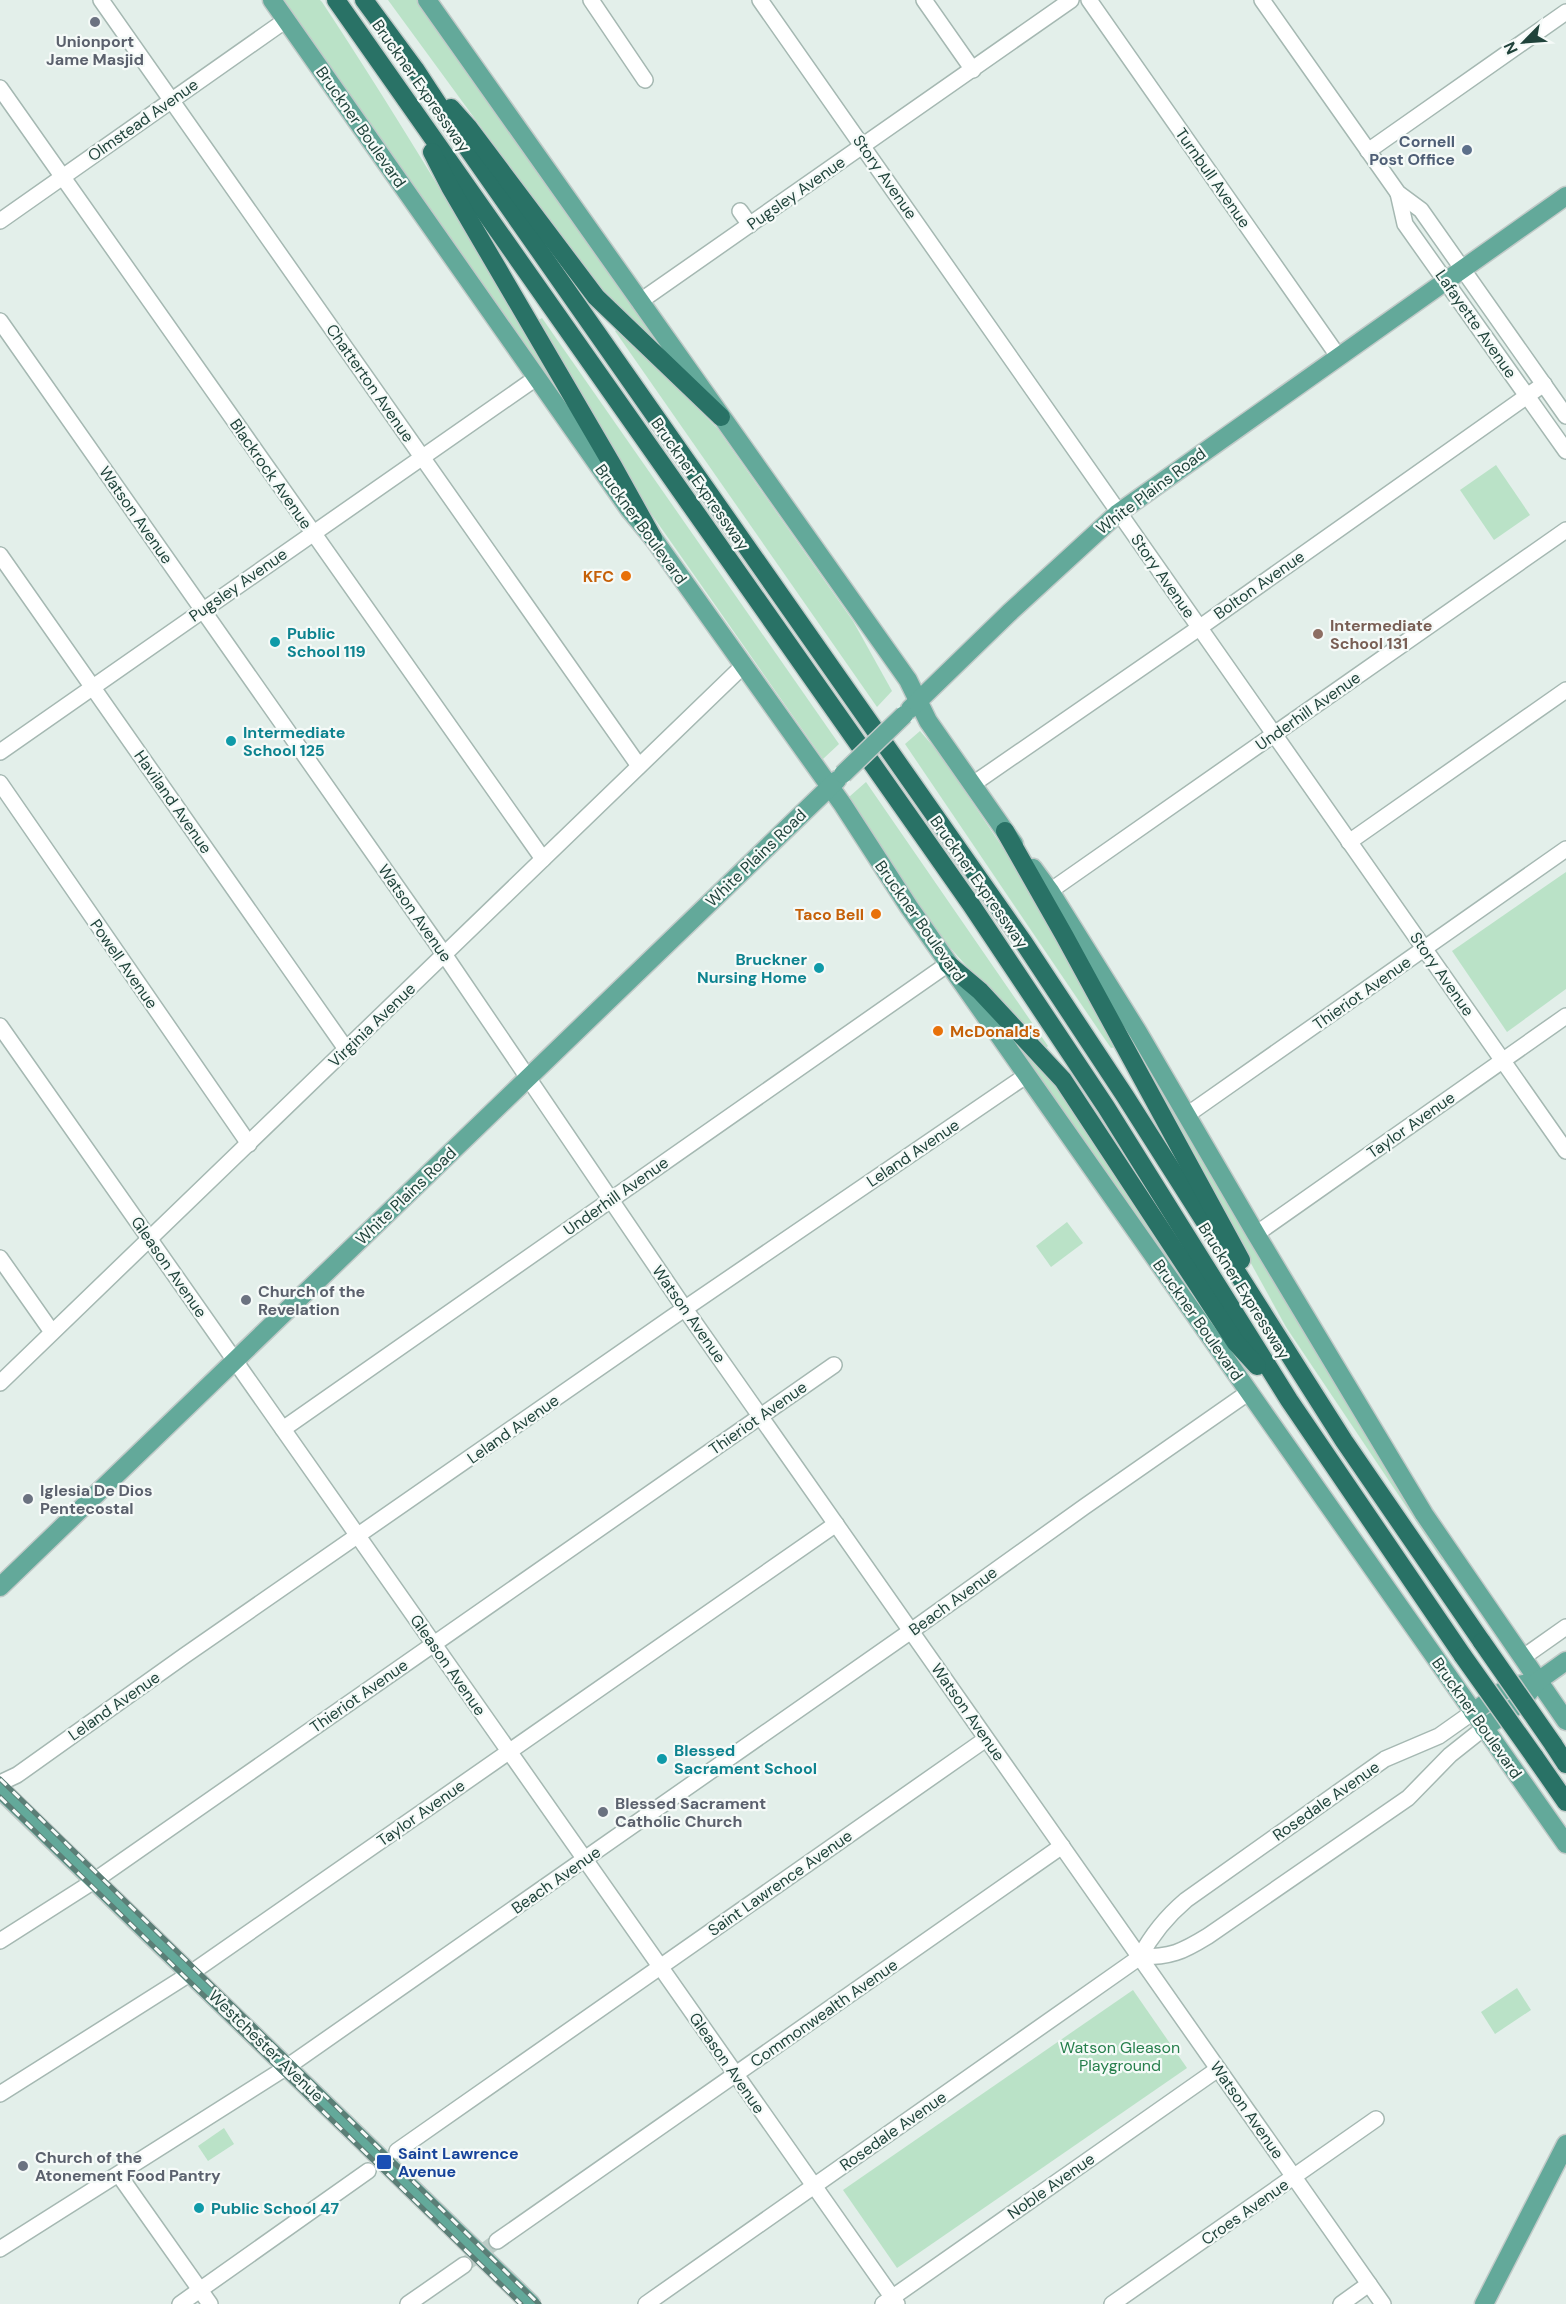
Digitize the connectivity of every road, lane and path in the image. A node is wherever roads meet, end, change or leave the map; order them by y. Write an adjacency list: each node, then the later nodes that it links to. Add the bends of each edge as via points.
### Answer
1 (101, 0): 19 (street, Chatterton Avenue)
2 (272, 0): 13 (main road, Bruckner Boulevard)
3 (336, 0): 18 (highway, Bruckner Expressway)
4 (364, 0): 14 (highway, Bruckner Expressway)
5 (427, 0): 30 (main road)
6 (591, 0): 16 (street)
7 (760, 0): 20 (street, Story Avenue)
8 (924, 0): 15 (street)
9 (1071, 0): 15 (street, Pugsley Avenue)
10 (1089, 0): 32 (street, Turnbull Avenue)
11 (1262, 0): 21 (street, Lafayette Avenue)
12 (1566, 12): 21 (street)
13 (286, 20): 19 (street, Olmstead Avenue); 33 (main road, Bruckner Boulevard)
14 (415, 69): 37 (highway, via 468,127 596,297); 79 (highway, Bruckner Expressway, via 1019,934)
15 (973, 70): 20 (street, Pugsley Avenue)
16 (645, 80)
17 (0, 88): 22 (street, Blackrock Avenue)
18 (405, 97): 43 (highway, via 450,187); 85 (highway, Bruckner Expressway, via 1004,953)
19 (172, 100): 22 (street, Olmstead Avenue); 39 (street, Chatterton Avenue)
20 (862, 146): 27 (street, Pugsley Avenue); 40 (street, Story Avenue)
21 (1368, 150): 23 (street, Lafayette Avenue)
22 (63, 177): 26 (street, Olmstead Avenue); 42 (street, Blackrock Avenue)
23 (1398, 193): 28 (street, Lafayette Avenue, via 1421,210); 29 (street, Lafayette Avenue, via 1405,224)
24 (1566, 196): 28 (main road, White Plains Road)
25 (740, 211): 27 (street)
26 (0, 221)
27 (750, 225): 30 (street, Pugsley Avenue)
28 (1463, 268): 29 (main road, White Plains Road); 34 (street, Lafayette Avenue)
29 (1445, 281): 32 (main road, White Plains Road); 35 (street, Lafayette Avenue)
30 (639, 302): 37 (main road)
31 (0, 321): 45 (street, Watson Avenue)
32 (1338, 356): 40 (main road, White Plains Road)
33 (536, 378): 39 (street, Pugsley Avenue); 43 (main road, Bruckner Boulevard)
34 (1544, 384): 35 (street, Bolton Avenue); 36 (street, Lafayette Avenue)
35 (1527, 396): 38 (street, Lafayette Avenue); 46 (street, Bolton Avenue)
36 (1566, 416)
37 (721, 417): 50 (main road)
38 (1566, 451)
39 (422, 457): 42 (street, Pugsley Avenue); 53 (street, Chatterton Avenue)
40 (1118, 513): 46 (street, Story Avenue); 50 (main road, White Plains Road)
41 (1566, 530): 51 (street, Underhill Avenue)
42 (313, 533): 45 (street, Pugsley Avenue); 60 (street, Blackrock Avenue)
43 (653, 538): 47 (main road, Bruckner Boulevard)
44 (0, 555): 48 (street, Haviland Avenue)
45 (203, 610): 48 (street, Pugsley Avenue); 63 (street, Watson Avenue)
46 (1199, 628): 51 (street, Story Avenue); 55 (street, Bolton Avenue)
47 (743, 666): 53 (street, Virginia Avenue); 56 (main road, Bruckner Boulevard)
48 (92, 687): 52 (street, Pugsley Avenue); 67 (street, Haviland Avenue)
49 (1566, 690): 58 (street)
50 (919, 701): 55 (main road, via 928,721); 56 (main road, White Plains Road, bridge)
51 (1274, 734): 58 (street, Story Avenue); 61 (street, Underhill Avenue)
52 (0, 752)
53 (639, 766): 60 (street, Virginia Avenue)
54 (0, 783): 72 (street, Powell Avenue)
55 (973, 784): 57 (main road)
56 (830, 788): 64 (main road, Bruckner Boulevard); 70 (main road, White Plains Road)
57 (1005, 831): 61 (main road); 79 (highway, via 1236,1249)
58 (1349, 842): 62 (street, Story Avenue)
59 (1566, 849): 62 (street, Thieriot Avenue)
60 (543, 859): 63 (street, Virginia Avenue)
61 (1050, 891): 71 (main road)
62 (1424, 949): 68 (street, Story Avenue); 71 (street, Thieriot Avenue)
63 (444, 954): 67 (street, Virginia Avenue); 70 (street, Watson Avenue)
64 (948, 964): 69 (main road, Bruckner Boulevard); 74 (street, Underhill Avenue); 85 (highway, via 980,990 1063,1080 1236,1343)
65 (1566, 1016): 68 (street, Taylor Avenue)
66 (0, 1026): 76 (street, Gleason Avenue)
67 (346, 1049): 72 (street, Virginia Avenue)
68 (1503, 1061): 73 (street, Story Avenue); 75 (street, Taylor Avenue)
69 (1027, 1075): 78 (street, Leland Avenue); 84 (main road, Bruckner Boulevard)
70 (528, 1078): 74 (street, Watson Avenue); 81 (main road, White Plains Road)
71 (1187, 1115): 75 (main road)
72 (249, 1144): 76 (street, Virginia Avenue)
73 (1566, 1151)
74 (610, 1200): 78 (street, Watson Avenue); 87 (street, Underhill Avenue)
75 (1256, 1234): 94 (main road, via 1424,1514)
76 (149, 1239): 80 (street, Virginia Avenue); 81 (street, Gleason Avenue)
77 (0, 1258): 80 (street)
78 (685, 1309): 86 (street, Watson Avenue); 89 (street, Leland Avenue)
79 (1268, 1322): 102 (highway, Bruckner Expressway, bridge, via 1394,1515)
80 (52, 1332): 83 (street, Virginia Avenue)
81 (235, 1360): 87 (street, Gleason Avenue); 90 (main road, White Plains Road)
82 (834, 1365): 86 (street, Thieriot Avenue)
83 (0, 1383)
84 (1249, 1392): 92 (street, Beach Avenue); 97 (main road, Bruckner Boulevard)
85 (1289, 1400): 105 (highway, Bruckner Expressway, bridge)
86 (761, 1416): 88 (street, Watson Avenue); 93 (street, Thieriot Avenue)
87 (283, 1429): 89 (street, Gleason Avenue)
88 (836, 1524): 92 (street, Watson Avenue); 101 (street, Taylor Avenue)
89 (358, 1537): 93 (street, Gleason Avenue); 103 (street, Leland Avenue, via 17,1775)
90 (0, 1587)
91 (1566, 1627): 94 (street)
92 (911, 1631): 100 (street, Watson Avenue); 108 (street, Beach Avenue)
93 (434, 1644): 101 (street, Gleason Avenue); 109 (street, Thieriot Avenue)
94 (1522, 1658): 96 (main road)
95 (1566, 1661): 96 (main road, Rosedale Avenue)
96 (1538, 1681): 97 (main road, Rosedale Avenue, via 1509,1687); 98 (main road); 99 (main road, Rosedale Avenue, via 1520,1703)
97 (1473, 1712): 99 (main road, Bruckner Boulevard); 111 (street, Rosedale Avenue, via 1439,1736 1385,1759 1186,1900 1165,1918)
98 (1566, 1721)
99 (1484, 1728): 106 (main road, Bruckner Boulevard); 111 (street, Rosedale Avenue, via 1407,1798 1208,1936 1167,1956)
100 (986, 1739): 107 (street, Watson Avenue); 112 (street, Saint Lawrence Avenue)
101 (509, 1752): 108 (street, Gleason Avenue); 113 (street, Taylor Avenue)
102 (1566, 1763)
103 (0, 1783)
104 (0, 1790): 109 (main road, Westchester Avenue)
105 (1566, 1802)
106 (1566, 1844)
107 (1062, 1846): 111 (street, Watson Avenue); 116 (street, Commonwealth Avenue)
108 (585, 1860): 112 (street, Gleason Avenue); 114 (street, Beach Avenue)
109 (94, 1881): 110 (street, Thieriot Avenue); 113 (main road, Westchester Avenue)
110 (0, 1941)
111 (1140, 1957): 115 (street, Watson Avenue); 124 (street, Rosedale Avenue)
112 (660, 1967): 116 (street, Gleason Avenue); 120 (street, Saint Lawrence Avenue)
113 (191, 1973): 114 (main road, Westchester Avenue); 117 (street, Taylor Avenue)
114 (287, 2067): 122 (street, Beach Avenue); 134 (main road, Westchester Avenue)
115 (1218, 2069): 123 (street, Watson Avenue); 130 (street, Noble Avenue)
116 (736, 2074): 124 (street, Gleason Avenue); 125 (street, Commonwealth Avenue)
117 (0, 2094)
118 (1376, 2119): 123 (street, Croes Avenue)
119 (1566, 2144): 139 (main road)
120 (397, 2151)
121 (368, 2171): 129 (street)
122 (119, 2175): 126 (street, Beach Avenue); 129 (street)
123 (1294, 2177): 128 (street, Watson Avenue); 136 (street, Croes Avenue)
124 (814, 2186): 130 (street, Gleason Avenue); 135 (street, Rosedale Avenue)
125 (497, 2241)
126 (0, 2250)
127 (464, 2265): 133 (street)
128 (1369, 2284): 137 (street); 138 (street, Watson Avenue)
129 (200, 2290): 131 (street); 132 (street)
130 (891, 2302)
131 (180, 2304)
132 (210, 2304)
133 (408, 2304)
134 (531, 2304)
135 (646, 2304)
136 (1112, 2304)
137 (1341, 2304)
138 (1383, 2304)
139 (1484, 2304)

